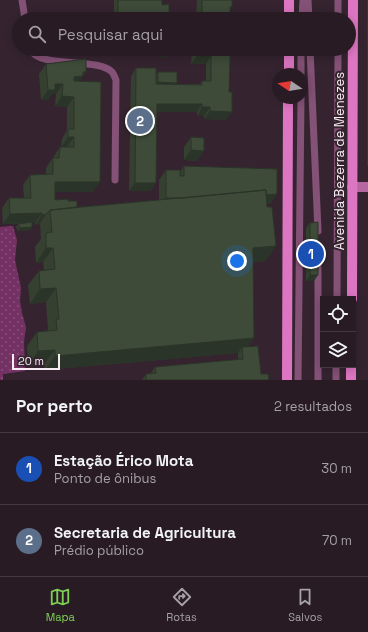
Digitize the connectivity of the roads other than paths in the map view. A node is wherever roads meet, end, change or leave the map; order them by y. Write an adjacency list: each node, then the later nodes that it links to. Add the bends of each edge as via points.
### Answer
1 (22, 0): 7 (lane)
2 (289, 0): 8 (main road)
3 (303, 0): 9 (lane)
4 (308, 0): 10 (lane)
5 (338, 0): 11 (lane)
6 (353, 0): 12 (main road, Avenida Bezerra de Menezes)
7 (24, 12)
8 (289, 12)
9 (302, 12)
10 (309, 12)
11 (338, 12)
12 (353, 12)
13 (37, 56): 23 (lane, via 106,68 112,72 116,80)
14 (289, 56): 19 (main road)
15 (301, 56): 20 (lane)
16 (310, 56): 26 (lane, Avenida Bezerra de Menezes)
17 (338, 56): 28 (lane, Avenida Bezerra de Menezes)
18 (353, 56): 24 (main road, Avenida Bezerra de Menezes)
19 (289, 68)
20 (301, 68)
21 (288, 104): 32 (main road)
22 (301, 104): 33 (lane)
23 (115, 180)
24 (352, 187): 25 (street); 29 (main road, Avenida Bezerra de Menezes)
25 (368, 187)
26 (318, 236)
27 (318, 260): 34 (lane, Avenida Bezerra de Menezes)
28 (337, 296)
29 (352, 296)
30 (336, 368): 35 (lane)
31 (351, 368): 36 (main road)
32 (287, 380)
33 (298, 380)
34 (318, 380)
35 (336, 380)
36 (351, 380)

